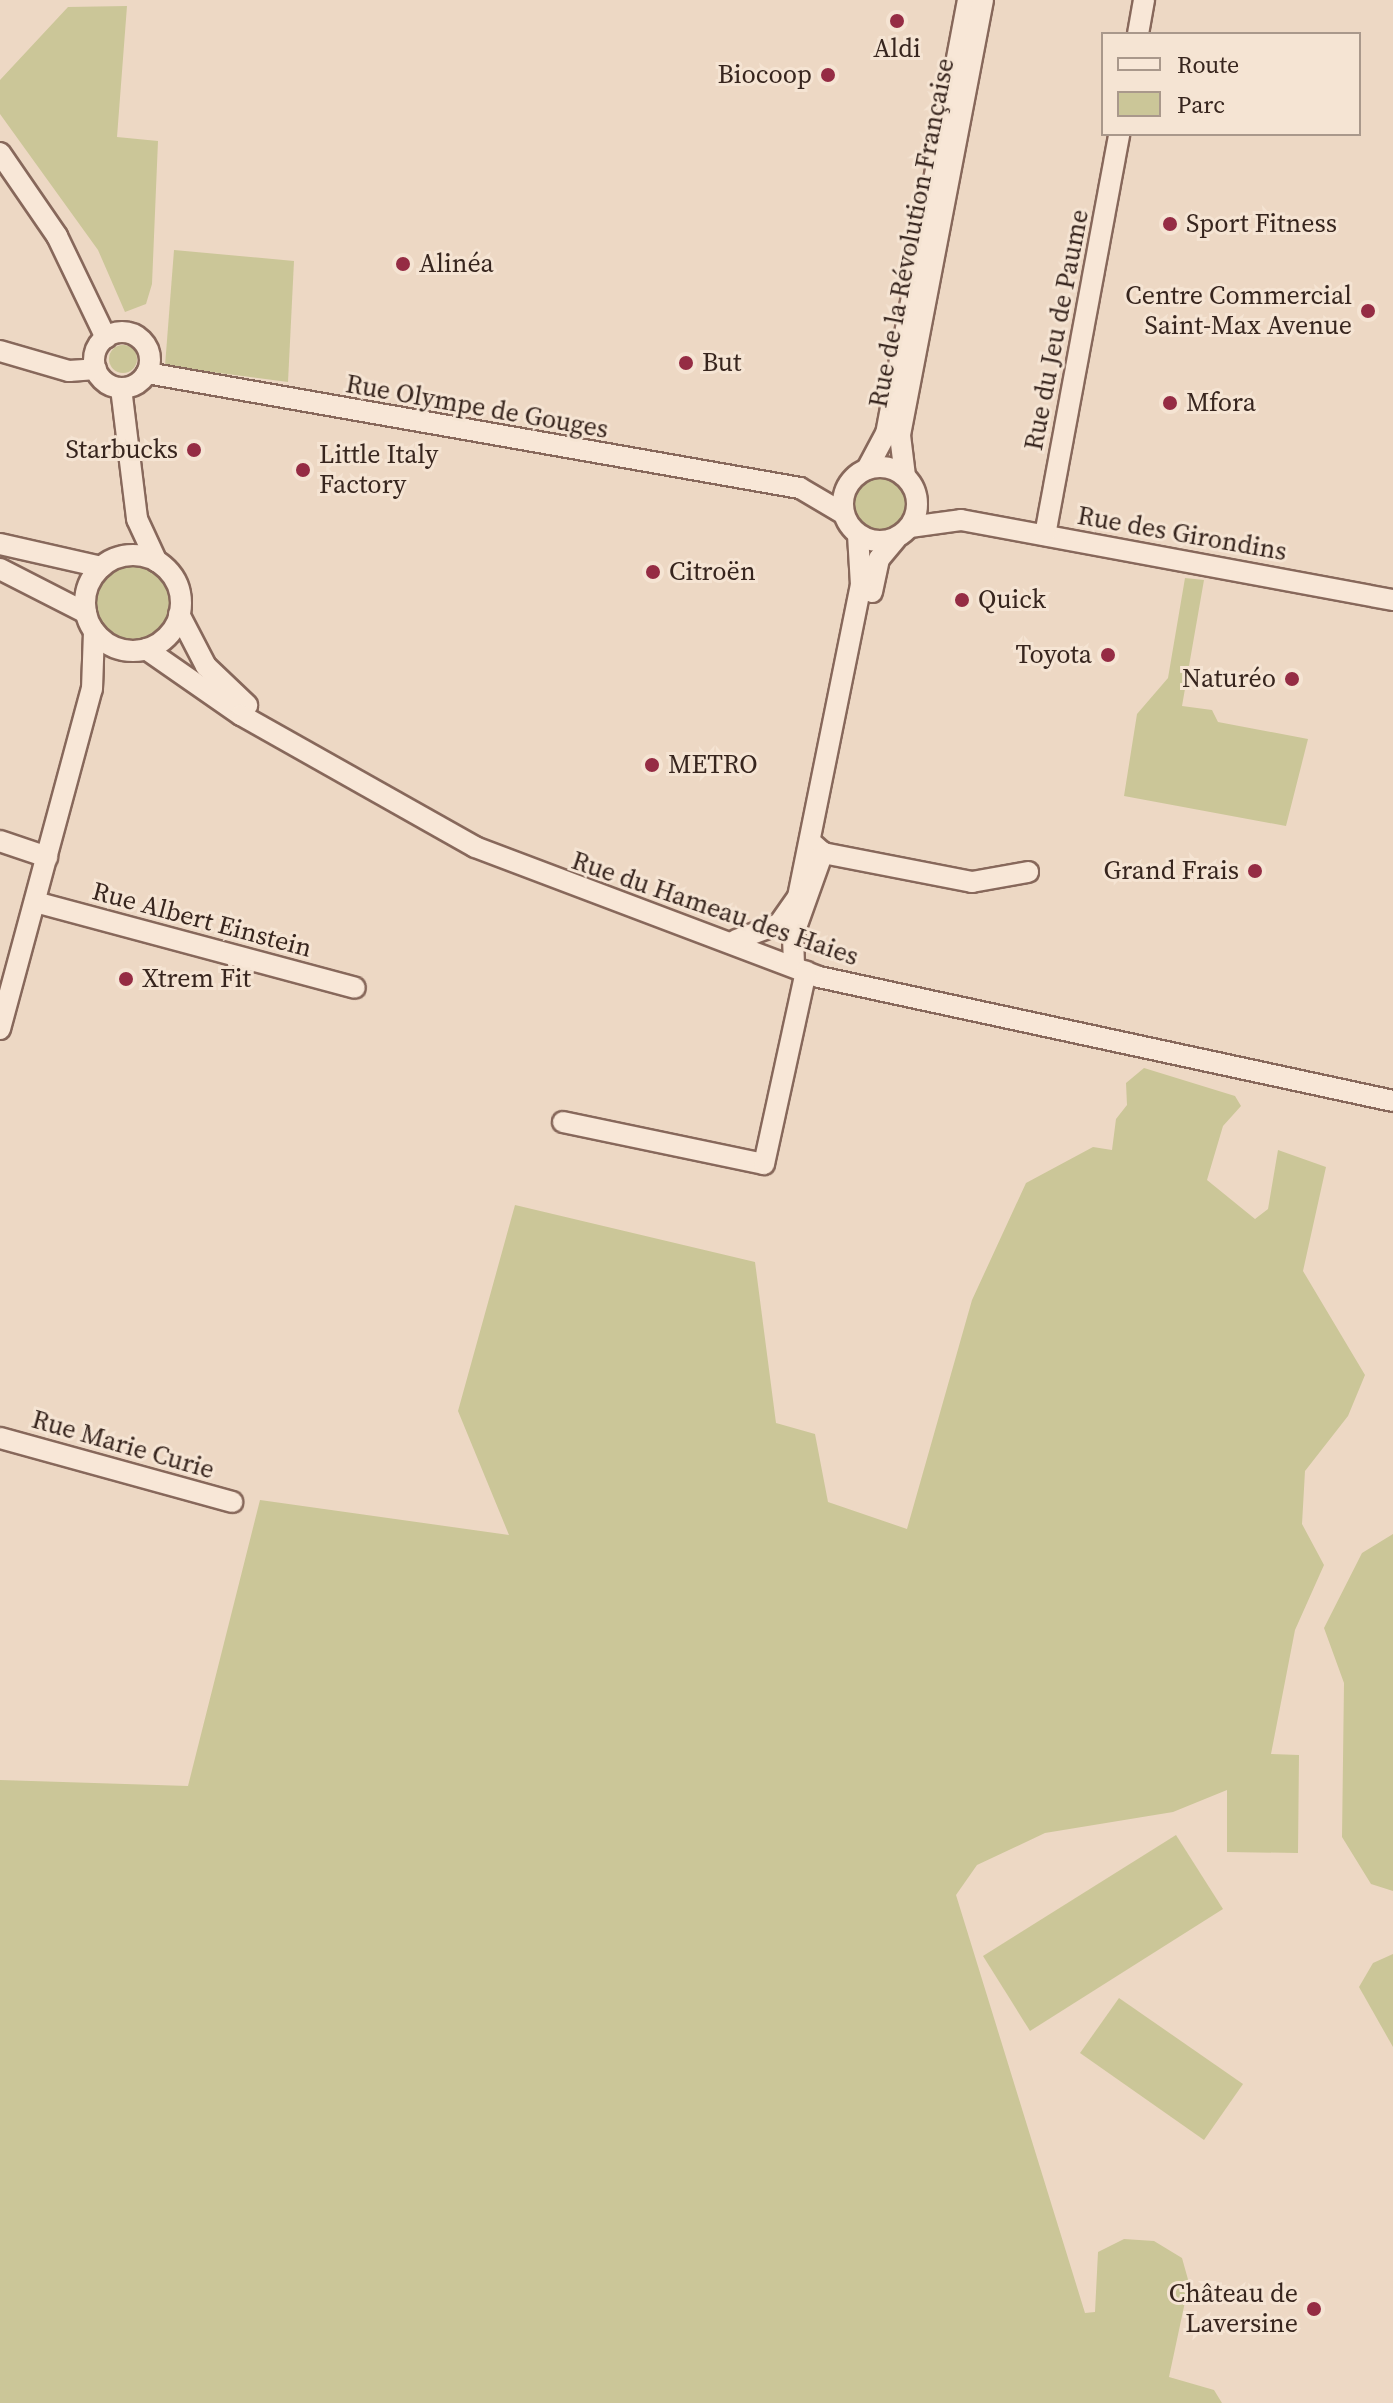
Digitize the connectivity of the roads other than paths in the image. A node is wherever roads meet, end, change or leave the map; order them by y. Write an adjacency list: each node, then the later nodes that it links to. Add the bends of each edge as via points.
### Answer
1 (968, 0): 12 (street, Rue de la Révolution Française, via 886,434)
2 (983, 0): 13 (street, Rue de la Révolution Française, via 900,435)
3 (1144, 0): 4 (street)
4 (1138, 32)
5 (1119, 136): 20 (street, Rue du Jeu de Paume)
6 (0, 153): 7 (street, via 57,236)
7 (106, 338): 9 (street); 10 (street, via 122,332 139,338 150,356)
8 (0, 351): 9 (street, via 69,371)
9 (96, 369): 11 (street)
10 (147, 373): 11 (street); 14 (street, Rue Olympe de Gouges)
11 (121, 388): 15 (street)
12 (860, 474): 13 (street); 14 (street, Rue Olympe de Gouges); 16 (street)
13 (909, 482): 17 (street, Rue des Girondins); 18 (street, via 918,505)
14 (800, 488): 16 (street, Rue Olympe de Gouges)
15 (134, 508): 22 (street); 23 (street)
16 (844, 514): 19 (street)
17 (961, 520): 18 (street, Rue des Girondins); 20 (street, Rue des Girondins)
18 (903, 533): 19 (street); 32 (street, via 877,566)
19 (858, 535): 32 (street, via 861,585)
20 (1045, 535): 25 (street, Rue des Girondins)
21 (0, 544): 22 (street)
22 (108, 562): 23 (street); 27 (street, via 87,590)
23 (157, 562): 26 (street, via 177,586)
24 (0, 569): 27 (street)
25 (1393, 600)
26 (179, 614): 28 (street, via 166,637); 30 (street, Rue du Hameau des Haies, via 213,675)
27 (90, 622): 28 (street); 29 (street)
28 (136, 649): 29 (street, via 105,666); 30 (street, Rue du Hameau des Haies)
29 (92, 689): 33 (street)
30 (283, 737): 36 (street, Rue du Hameau des Haies, via 503,860)
31 (0, 841): 33 (street)
32 (818, 847): 34 (street, via 972,882); 36 (street, via 790,912 766,932); 37 (street, via 793,936)
33 (47, 857): 35 (street)
34 (1028, 872)
35 (35, 902): 38 (street, Rue Albert Einstein); 39 (street)
36 (736, 940): 37 (street, Rue du Hameau des Haies)
37 (800, 968): 40 (street, Rue du Hameau des Haies, via 1292,1085); 41 (street, via 764,1164)
38 (355, 988)
39 (0, 1029)
40 (1393, 1101)
41 (563, 1122)
42 (0, 1438): 43 (street, Rue Marie Curie)
43 (232, 1502)

